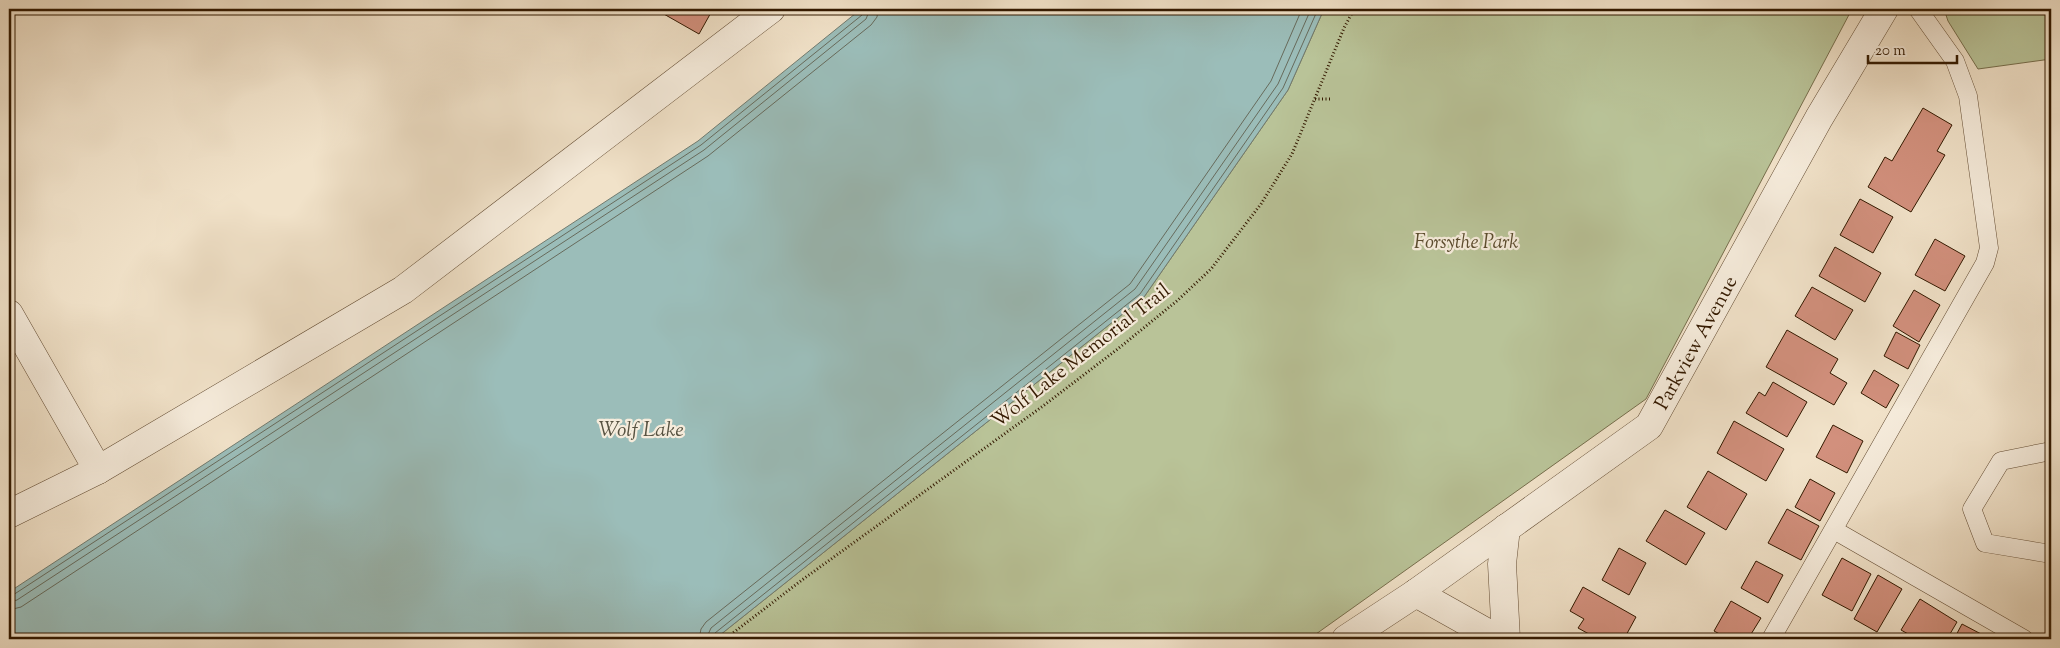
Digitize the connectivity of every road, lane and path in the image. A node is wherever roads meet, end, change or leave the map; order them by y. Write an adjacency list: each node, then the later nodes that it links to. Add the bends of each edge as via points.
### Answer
1 (771, 9): 9 (street, via 403,290)
2 (1354, 9): 5 (path, Wolf Lake Memorial Trail)
3 (1884, 9): 11 (street, Parkview Avenue, via 1819,118 1649,426)
4 (1918, 9): 12 (lane, via 1955,61 1968,96 1988,248 1985,263)
5 (1315, 98): 6 (path); 15 (path, Wolf Lake Memorial Trail, via 1292,154 1261,204 1210,269 1178,300 1043,406)
6 (1330, 99)
7 (9, 314): 9 (street)
8 (2051, 451): 13 (lane, via 2001,461 1972,509 1985,543)
9 (98, 470): 10 (street)
10 (9, 514)
11 (1506, 528): 14 (street, Parkview Avenue); 18 (street, via 1502,573)
12 (1834, 530): 19 (lane); 20 (lane)
13 (2051, 554)
14 (1416, 593): 16 (street, Parkview Avenue); 17 (street)
15 (724, 639)
16 (1346, 639)
17 (1498, 639)
18 (1506, 639)
19 (1771, 639)
20 (2024, 639)

